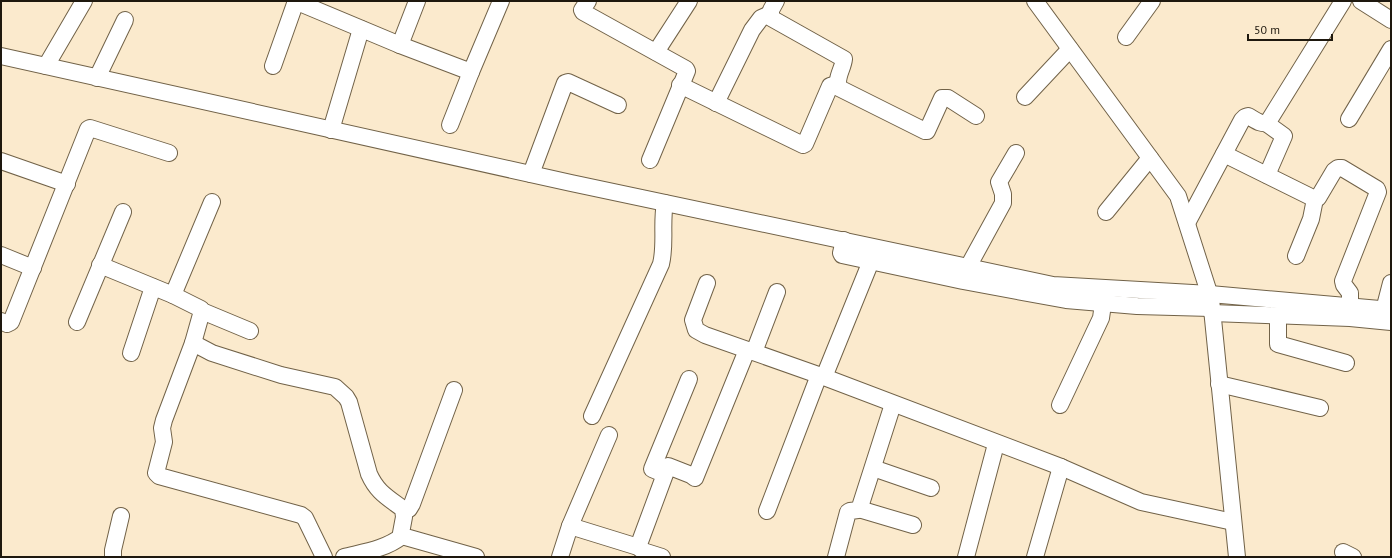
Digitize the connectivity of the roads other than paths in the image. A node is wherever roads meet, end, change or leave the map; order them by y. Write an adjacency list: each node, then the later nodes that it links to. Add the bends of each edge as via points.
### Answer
1 (84, 1): 22 (street)
2 (295, 1): 11 (street); 23 (street)
3 (417, 1): 17 (street)
4 (501, 1): 24 (street)
5 (588, 1): 20 (street, via 583,12)
6 (689, 1): 20 (street)
7 (1035, 1): 18 (street)
8 (1152, 1): 16 (street)
9 (1343, 1): 33 (street)
10 (1361, 1): 14 (street)
11 (324, 7): 15 (street)
12 (773, 7): 26 (street, via 771,18 844,60); 29 (street, via 752,30)
13 (125, 20): 25 (street)
14 (1391, 20)
15 (361, 29): 17 (street); 35 (street)
16 (1126, 37)
17 (400, 45): 24 (street)
18 (1070, 49): 28 (street); 39 (street)
19 (1391, 49): 32 (street)
20 (656, 52): 27 (street, via 686,69)
21 (1, 56): 22 (street)
22 (46, 66): 25 (street)
23 (273, 66)
24 (471, 72): 34 (street)
25 (97, 78): 35 (street)
26 (837, 84): 29 (street, via 830,86 803,145); 31 (street, via 839,88 925,131 942,98 945,97)
27 (680, 85): 29 (street); 40 (street)
28 (1025, 97)
29 (716, 103)
30 (618, 105): 42 (street, via 568,82 565,83)
31 (976, 116)
32 (1349, 119)
33 (1266, 124): 38 (street, via 1248,116 1244,117); 43 (street, via 1284,136)
34 (450, 125)
35 (331, 130): 42 (street)
36 (169, 153): 44 (street, via 90,128)
37 (1016, 153): 56 (street, via 999,182 1003,203)
38 (1224, 154): 43 (street); 50 (street)
39 (1150, 158): 49 (street); 50 (street, via 1178,196)
40 (650, 160)
41 (1, 161): 44 (street)
42 (531, 174): 47 (street)
43 (1266, 175): 45 (street)
44 (66, 184): 57 (street)
45 (1315, 199): 53 (street, via 1311,219); 65 (street, via 1338,168 1342,168 1378,192 1343,280 1350,293)
46 (212, 202): 62 (street)
47 (664, 207): 51 (street); 83 (street, via 664,253 661,264)
48 (123, 212): 55 (street)
49 (1106, 212)
50 (1187, 223): 64 (street)
51 (843, 246): 54 (street, via 842,255); 56 (street)
52 (1, 256): 57 (street)
53 (1296, 256)
54 (871, 261): 63 (street, via 1066,300); 76 (street)
55 (100, 265): 60 (street); 70 (street)
56 (968, 267): 63 (street)
57 (33, 268): 69 (street, via 11,322 7,324)
58 (707, 283): 73 (street, via 693,320 696,330)
59 (1391, 283): 67 (street)
60 (154, 287): 62 (street); 74 (street)
61 (778, 292): 73 (street)
62 (173, 295): 66 (street)
63 (1100, 295): 64 (street); 81 (street, via 1101,318)
64 (1211, 304): 65 (street); 68 (street); 78 (street)
65 (1350, 307): 67 (street)
66 (202, 311): 71 (street); 72 (street)
67 (1389, 314): 68 (street, via 1350,318)
68 (1278, 315): 75 (street, via 1278,344)
69 (1, 321)
70 (76, 322)
71 (250, 331)
72 (193, 343): 92 (street, via 218,355 281,375 335,387 349,402 373,483); 100 (street, via 164,420 164,442 156,473 159,476 301,514)
73 (751, 351): 76 (street); 88 (street, via 695,478 668,466)
74 (131, 353)
75 (1346, 363)
76 (822, 376): 80 (street); 91 (street)
77 (689, 379): 88 (street, via 652,469)
78 (1219, 384): 82 (street); 94 (street)
79 (454, 390): 92 (street, via 412,504)
80 (893, 404): 85 (street); 87 (street)
81 (1060, 406)
82 (1320, 408)
83 (592, 416)
84 (609, 435): 96 (street)
85 (996, 444): 86 (street); 106 (street)
86 (1060, 467): 94 (street, via 1141,502); 107 (street)
87 (873, 468): 89 (street); 90 (street)
88 (664, 474): 98 (street)
89 (931, 488)
90 (859, 509): 95 (street); 105 (street, via 848,512)
91 (767, 511)
92 (404, 512): 97 (street)
93 (121, 516): 99 (street)
94 (1233, 522): 108 (street)
95 (913, 525)
96 (570, 526): 98 (street); 103 (street)
97 (402, 536): 101 (street, via 385,546); 102 (street)
98 (638, 547): 104 (street)
99 (113, 557)
100 (324, 557)
101 (344, 557)
102 (476, 557)
103 (560, 557)
104 (662, 557)
105 (836, 557)
106 (966, 557)
107 (1035, 557)
108 (1237, 557)

